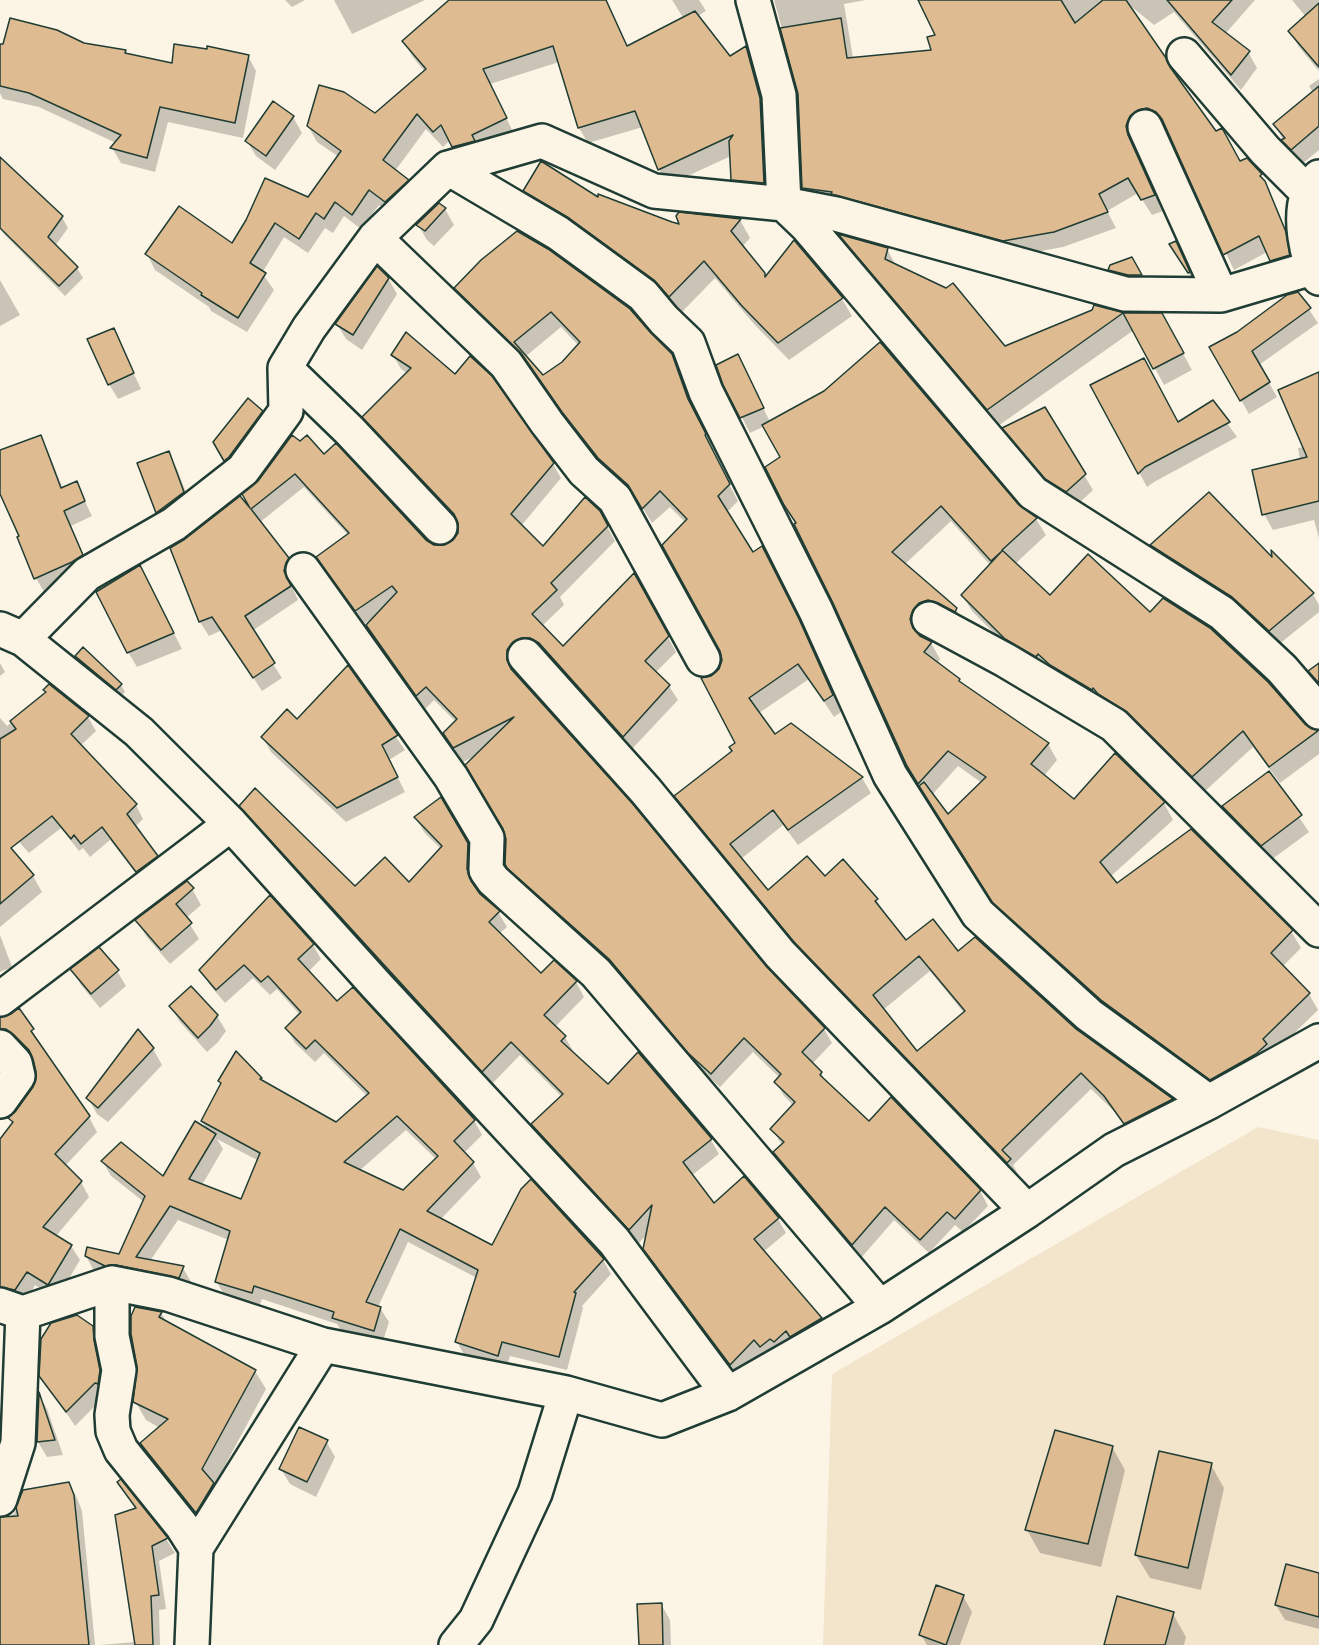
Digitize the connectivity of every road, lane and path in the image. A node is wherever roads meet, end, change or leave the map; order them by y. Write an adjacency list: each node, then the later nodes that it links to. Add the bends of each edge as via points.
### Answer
1 (753, 0): 6 (street, via 779,94)
2 (1184, 55): 5 (street, via 1265,150)
3 (1145, 127): 9 (street)
4 (448, 168): 6 (street, via 542,141 654,190); 7 (street); 24 (street, via 558,233 643,295 688,343 706,392 816,611 890,775 978,914 1089,1015)
5 (1313, 185): 8 (street, via 1303,223)
6 (784, 204): 9 (street, via 858,219 1125,294); 17 (street, via 807,226 1032,493 1222,613 1282,669)
7 (375, 238): 10 (street, via 309,328); 16 (street, via 506,364 584,471 615,499)
8 (1316, 273): 9 (street)
9 (1221, 296)
10 (285, 368): 11 (street); 14 (street, via 286,411 243,470 174,524 87,574)
11 (440, 526)
12 (303, 570): 27 (street, via 451,777 487,838 486,870 493,880 596,973)
13 (929, 619): 19 (street, via 1114,725)
14 (11, 634): 18 (street, via 139,732)
15 (525, 656): 25 (street, via 646,791 780,954)
16 (703, 659)
17 (1319, 712)
18 (231, 824): 20 (street); 31 (street, via 614,1241)
19 (1319, 930)
20 (0, 999)
21 (1319, 1041): 24 (street)
22 (0, 1047): 23 (street, via 15,1063 18,1076)
23 (0, 1101)
24 (1209, 1102): 25 (street, via 1114,1150)
25 (1027, 1211): 27 (street)
26 (112, 1283): 28 (street); 29 (street, via 168,1294); 33 (street, via 112,1336 119,1370 113,1431 121,1450)
27 (880, 1307): 31 (street)
28 (12, 1309): 32 (street, via 18,1443)
29 (323, 1345): 30 (street); 33 (street)
30 (566, 1393): 31 (street, via 662,1420); 35 (street, via 535,1493 476,1620)
31 (729, 1394)
32 (0, 1499)
33 (196, 1548): 34 (street)
34 (192, 1645)
35 (456, 1645)

